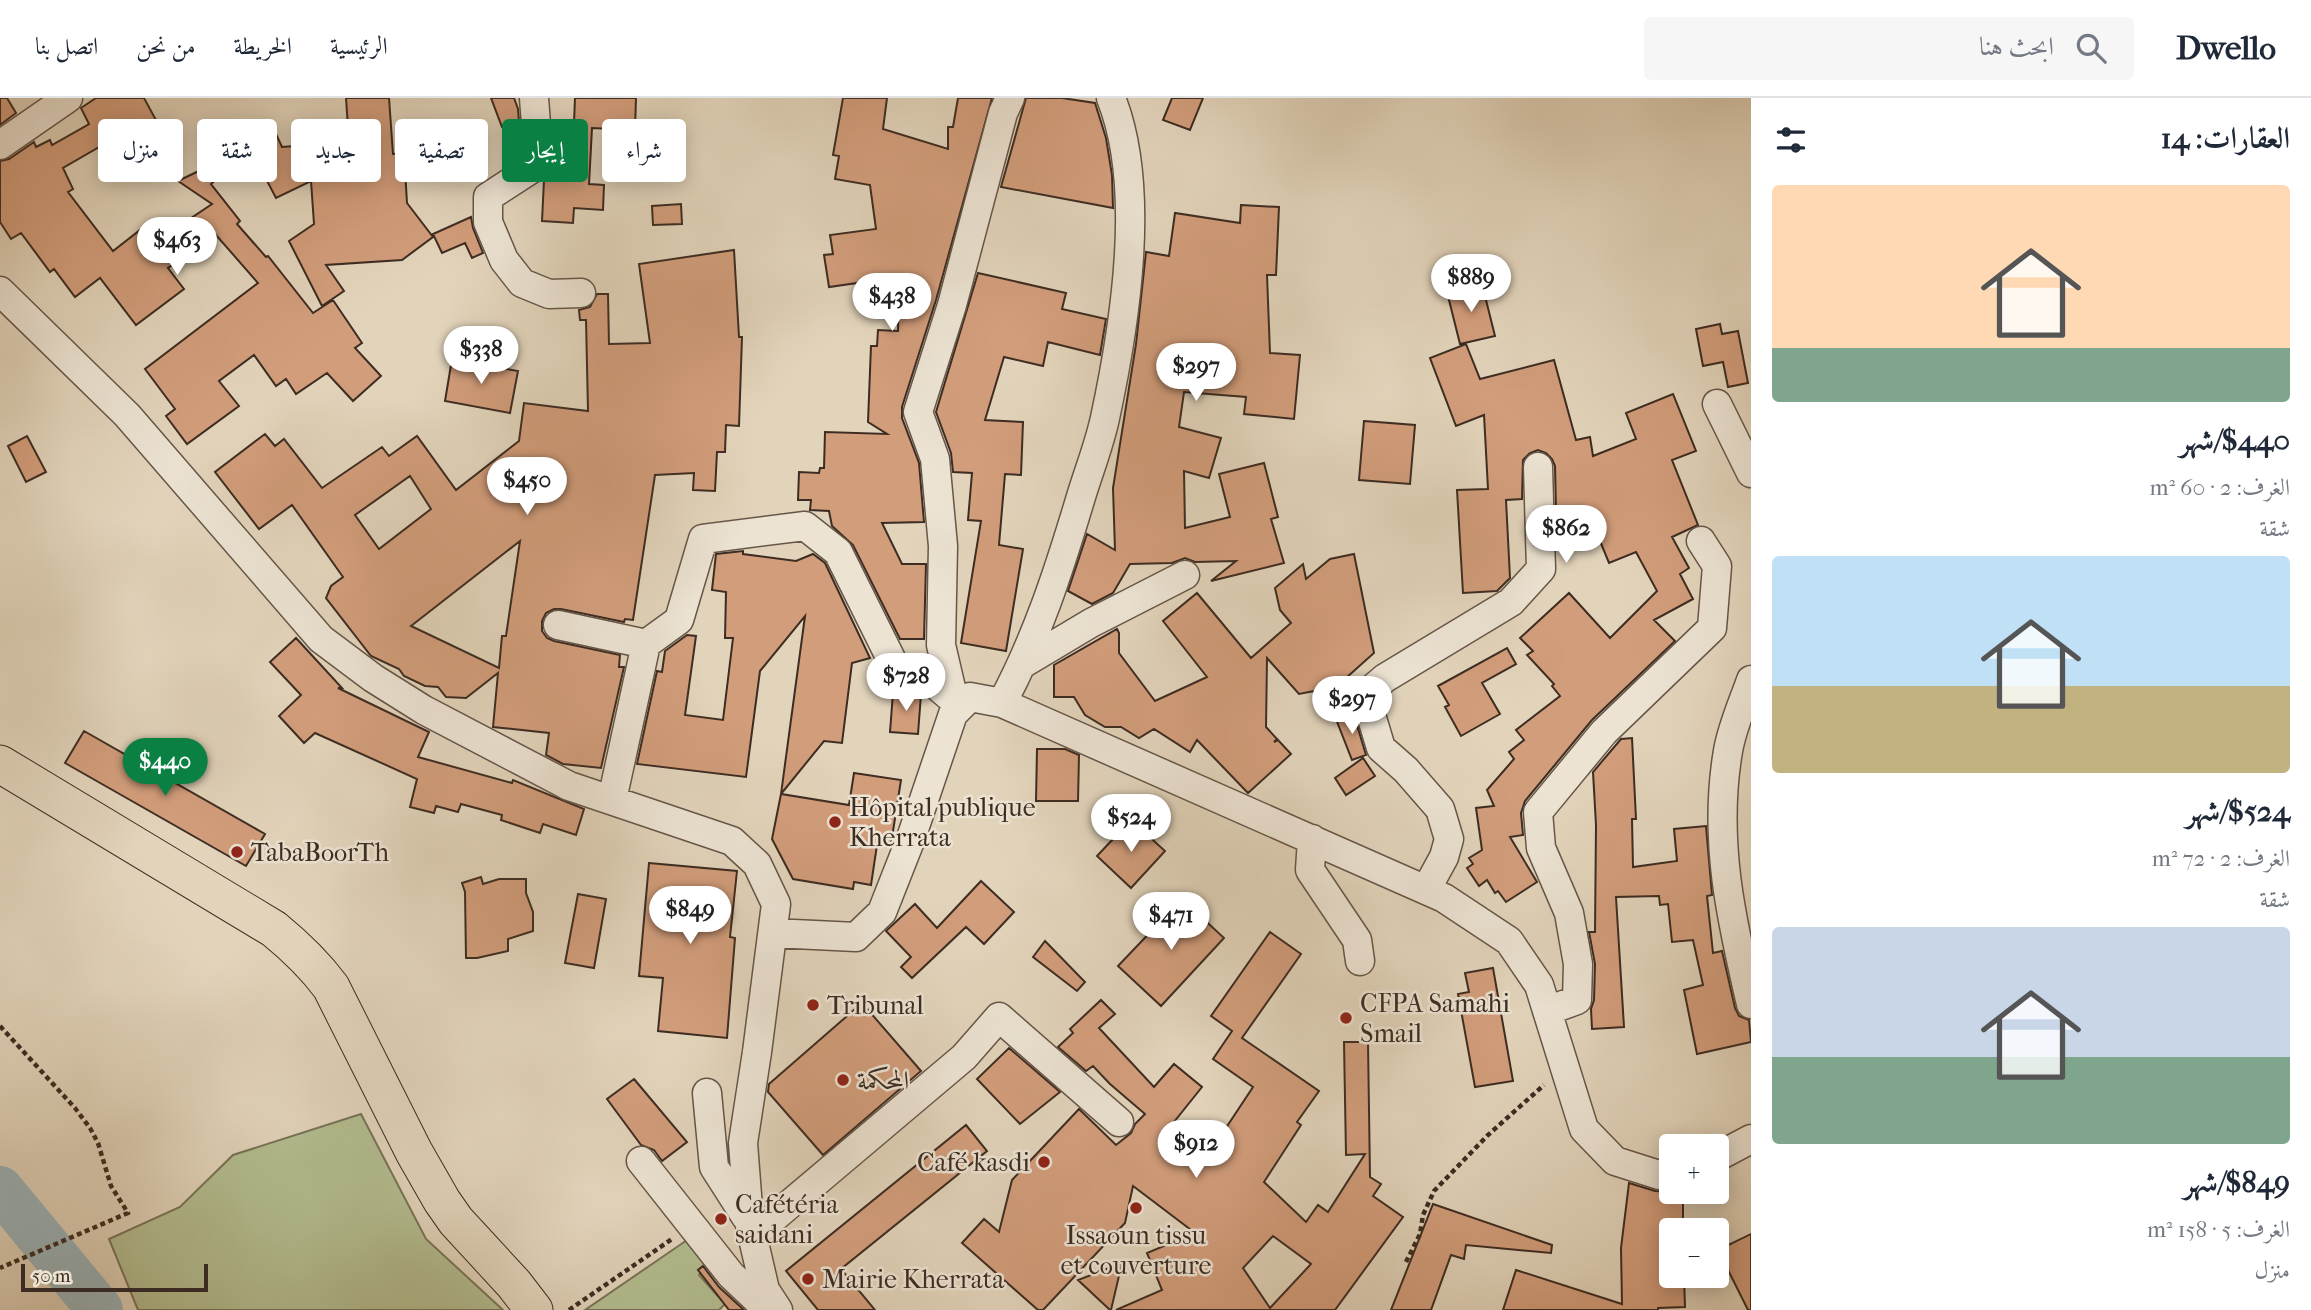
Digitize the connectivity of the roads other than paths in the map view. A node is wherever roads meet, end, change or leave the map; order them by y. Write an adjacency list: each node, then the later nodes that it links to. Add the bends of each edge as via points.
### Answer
1 (68, 98): 5 (street)
2 (534, 98): 7 (street, via 540,164 488,197 488,222 504,260 522,283 549,294)
3 (1010, 98): 18 (street, via 918,412 935,459 943,546 941,645 951,688)
4 (1111, 98): 15 (street, via 1120,120 1128,169 1130,235 1122,319 1104,421 1057,578)
5 (0, 145)
6 (0, 290): 20 (street, via 127,415 321,639 424,710 569,786)
7 (581, 293)
8 (1717, 404): 10 (street)
9 (1538, 467): 22 (street, via 1541,569 1511,603 1385,678 1365,695 1381,748 1440,809 1450,839)
10 (1751, 473)
11 (1701, 541): 26 (street, via 1717,566 1712,628 1604,732 1538,812 1541,848 1569,913 1578,964 1577,1000)
12 (1185, 575): 15 (street)
13 (558, 625): 14 (street)
14 (646, 644): 18 (street, via 679,620 703,539 805,526 838,552 901,679 923,674); 20 (street)
15 (1024, 663): 17 (street)
16 (1751, 680): 25 (street, via 1728,749 1721,832 1731,923)
17 (1002, 703): 18 (street, via 970,698); 21 (street)
18 (961, 706): 23 (street, via 953,714 882,912 856,937)
19 (0, 764): 34 (main road, via 274,929 305,956 331,987 442,1201)
20 (612, 800): 23 (street, via 732,841 758,864 776,904)
21 (1312, 839): 22 (street); 24 (street, via 1310,870 1357,940)
22 (1426, 890): 26 (street, via 1509,941 1539,985)
23 (773, 933): 27 (street)
24 (1360, 961)
25 (1751, 1004)
26 (1547, 1011): 32 (street, via 1584,1129 1615,1161)
27 (747, 1119): 33 (street, via 743,1143); 33 (street, via 708,1105 714,1167)
28 (1119, 1122): 33 (street, via 999,1017 964,1057)
29 (1751, 1139): 30 (street)
30 (1729, 1151)
31 (641, 1161): 35 (street, via 731,1275)
32 (1659, 1175)
33 (751, 1228): 36 (street, via 765,1290)
34 (534, 1310)
35 (768, 1310)
36 (778, 1310)

